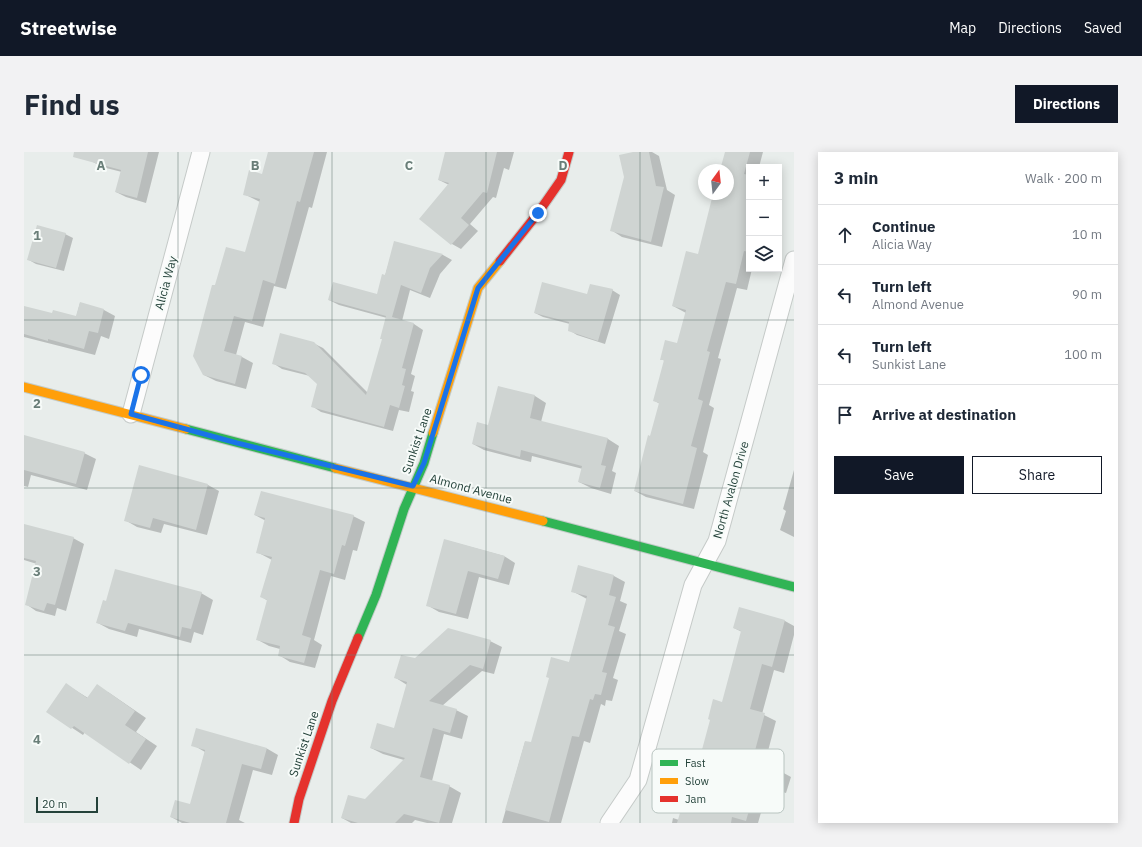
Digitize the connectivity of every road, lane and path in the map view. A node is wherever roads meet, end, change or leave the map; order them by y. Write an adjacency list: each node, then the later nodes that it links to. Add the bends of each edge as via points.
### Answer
1 (202, 152): 5 (street, Alicia Way)
2 (569, 152): 6 (street, Sunkist Lane, via 561,180 478,288 424,463)
3 (794, 260): 7 (street, North Avalon Drive, via 717,541)
4 (24, 387): 5 (street, Almond Avenue)
5 (131, 414): 6 (street, Almond Avenue)
6 (413, 486): 7 (street, Almond Avenue); 9 (street, Sunkist Lane, via 376,595 332,701 299,799)
7 (704, 563): 8 (street, Almond Avenue); 10 (street, North Avalon Drive, via 693,585 638,780)
8 (794, 588)
9 (294, 823)
10 (609, 823)

